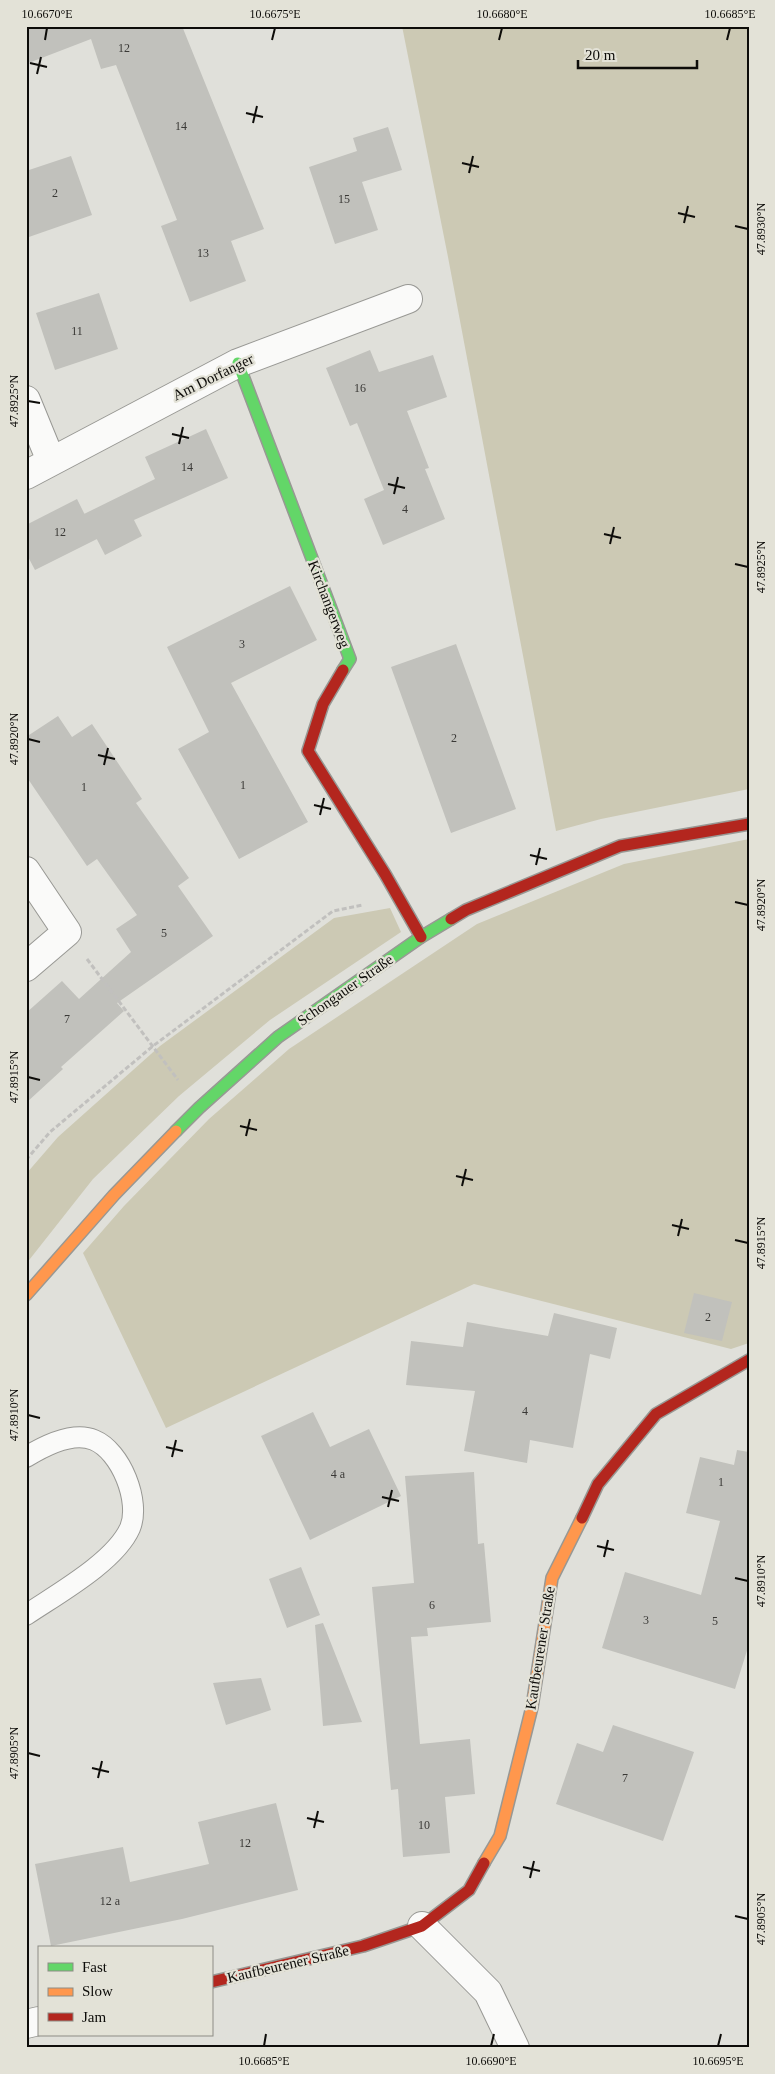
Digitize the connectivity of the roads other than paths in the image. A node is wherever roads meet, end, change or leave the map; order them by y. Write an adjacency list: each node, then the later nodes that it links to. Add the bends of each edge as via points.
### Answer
1 (408, 298): 2 (street, Am Dorfanger)
2 (238, 363): 4 (street, Am Dorfanger); 8 (street, Kirchangerweg, via 350,659 323,704 308,751)
3 (26, 400): 4 (street)
4 (50, 461): 5 (street, Am Dorfanger)
5 (26, 475)
6 (749, 824): 8 (street, Schongauer Straße, via 620,846 466,910)
7 (26, 871): 9 (street, via 67,932)
8 (420, 937): 10 (street, Schongauer Straße, via 278,1037 200,1108 114,1195)
9 (26, 967)
10 (26, 1295)
11 (749, 1360): 14 (street, Kaufbeurener Straße, via 656,1414 598,1484 552,1578 532,1707 500,1836 469,1890)
12 (26, 1457): 13 (lane, via 54,1443 78,1437 94,1440 107,1448 122,1468 134,1509 130,1527 119,1547 99,1564)
13 (28, 1609)
14 (422, 1926): 15 (street, Kaufbeurener Straße, via 363,1946); 16 (street, via 488,1992)
15 (212, 1982)
16 (515, 2048)

